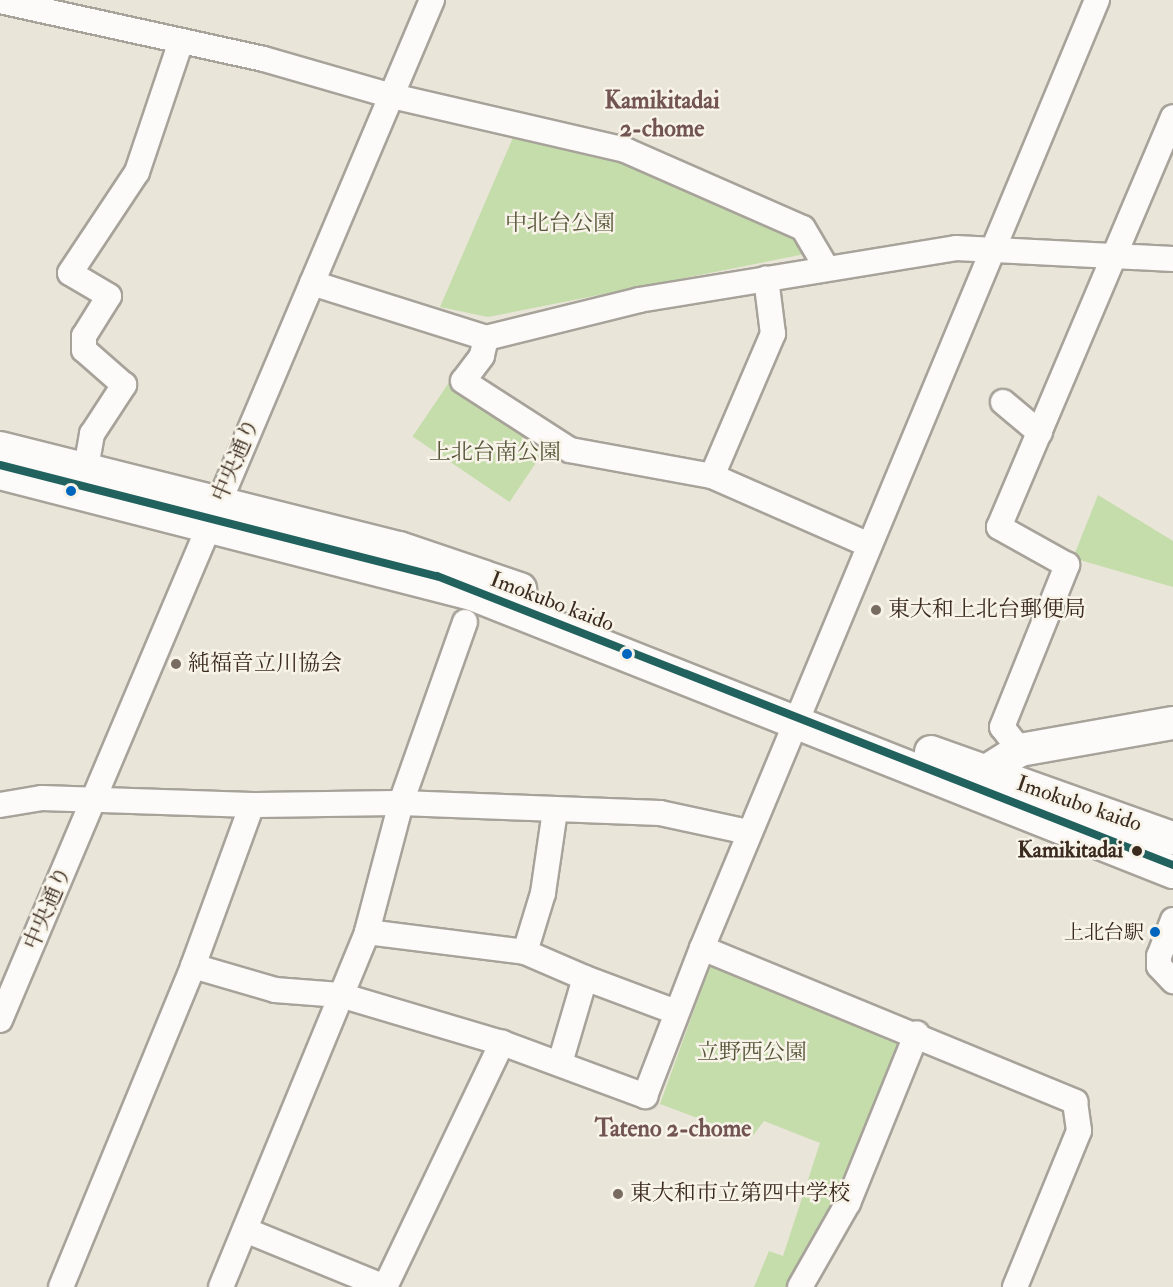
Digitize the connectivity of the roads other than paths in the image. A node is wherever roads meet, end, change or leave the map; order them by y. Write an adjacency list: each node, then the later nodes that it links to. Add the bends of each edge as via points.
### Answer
1 (432, 0): 5 (street, 中央通り)
2 (1097, 0): 8 (street)
3 (0, 1): 4 (street)
4 (181, 41): 5 (street); 18 (street, via 137,172 70,273 109,296 84,336 84,350 124,386 92,434)
5 (392, 96): 11 (street, via 625,150 802,228); 13 (street, 中央通り)
6 (1173, 117): 7 (street)
7 (1165, 158): 9 (street)
8 (993, 248): 9 (street); 11 (street); 22 (street)
9 (1115, 254): 10 (street); 16 (street)
10 (1173, 259)
11 (826, 267): 12 (street)
12 (766, 278): 14 (street, via 639,300); 20 (street, via 773,334)
13 (312, 283): 14 (street); 21 (street, 中央通り)
14 (486, 338): 20 (street, via 482,356 463,381 570,450)
15 (1003, 402): 16 (street)
16 (1040, 433): 26 (street, via 999,527 1067,566 1002,727)
17 (0, 448): 18 (main road, Imokubo kaido)
18 (86, 468): 21 (main road, Imokubo kaido)
19 (0, 473): 21 (main road, Imokubo kaido)
20 (712, 476): 22 (street)
21 (214, 512): 24 (main road, Imokubo kaido, via 474,595); 28 (street, 中央通り)
22 (867, 544): 24 (street)
23 (465, 622): 29 (street)
24 (797, 710): 27 (main road, Imokubo kaido); 33 (street)
25 (1173, 723): 26 (main road)
26 (1020, 750): 27 (main road)
27 (981, 783): 34 (main road, Imokubo kaido); 35 (main road, Imokubo kaido)
28 (94, 801): 30 (street, via 42,798); 31 (street); 45 (street, 中央通り)
29 (401, 803): 31 (street); 32 (street); 37 (street)
30 (0, 805)
31 (252, 805): 40 (street)
32 (555, 811): 33 (street, via 660,813); 39 (street, via 543,893)
33 (748, 832): 38 (street)
34 (1173, 838)
35 (1173, 872)
36 (1172, 924): 42 (street, via 1159,966)
37 (367, 932): 39 (street); 43 (street)
38 (702, 948): 44 (street); 46 (street)
39 (525, 952): 41 (street)
40 (193, 966): 43 (street, via 275,990); 50 (street)
41 (585, 978): 44 (street); 48 (street)
42 (1173, 981)
43 (340, 995): 47 (street); 49 (street)
44 (676, 1012): 48 (street, via 645,1096)
45 (0, 1020)
46 (916, 1034): 53 (street, via 848,1203); 54 (street, via 1066,1095 1080,1113 1079,1131)
47 (502, 1043): 48 (street); 52 (street)
48 (560, 1063)
49 (244, 1230): 51 (street); 52 (street)
50 (61, 1287)
51 (221, 1287)
52 (385, 1287)
53 (800, 1287)
54 (1015, 1287)

